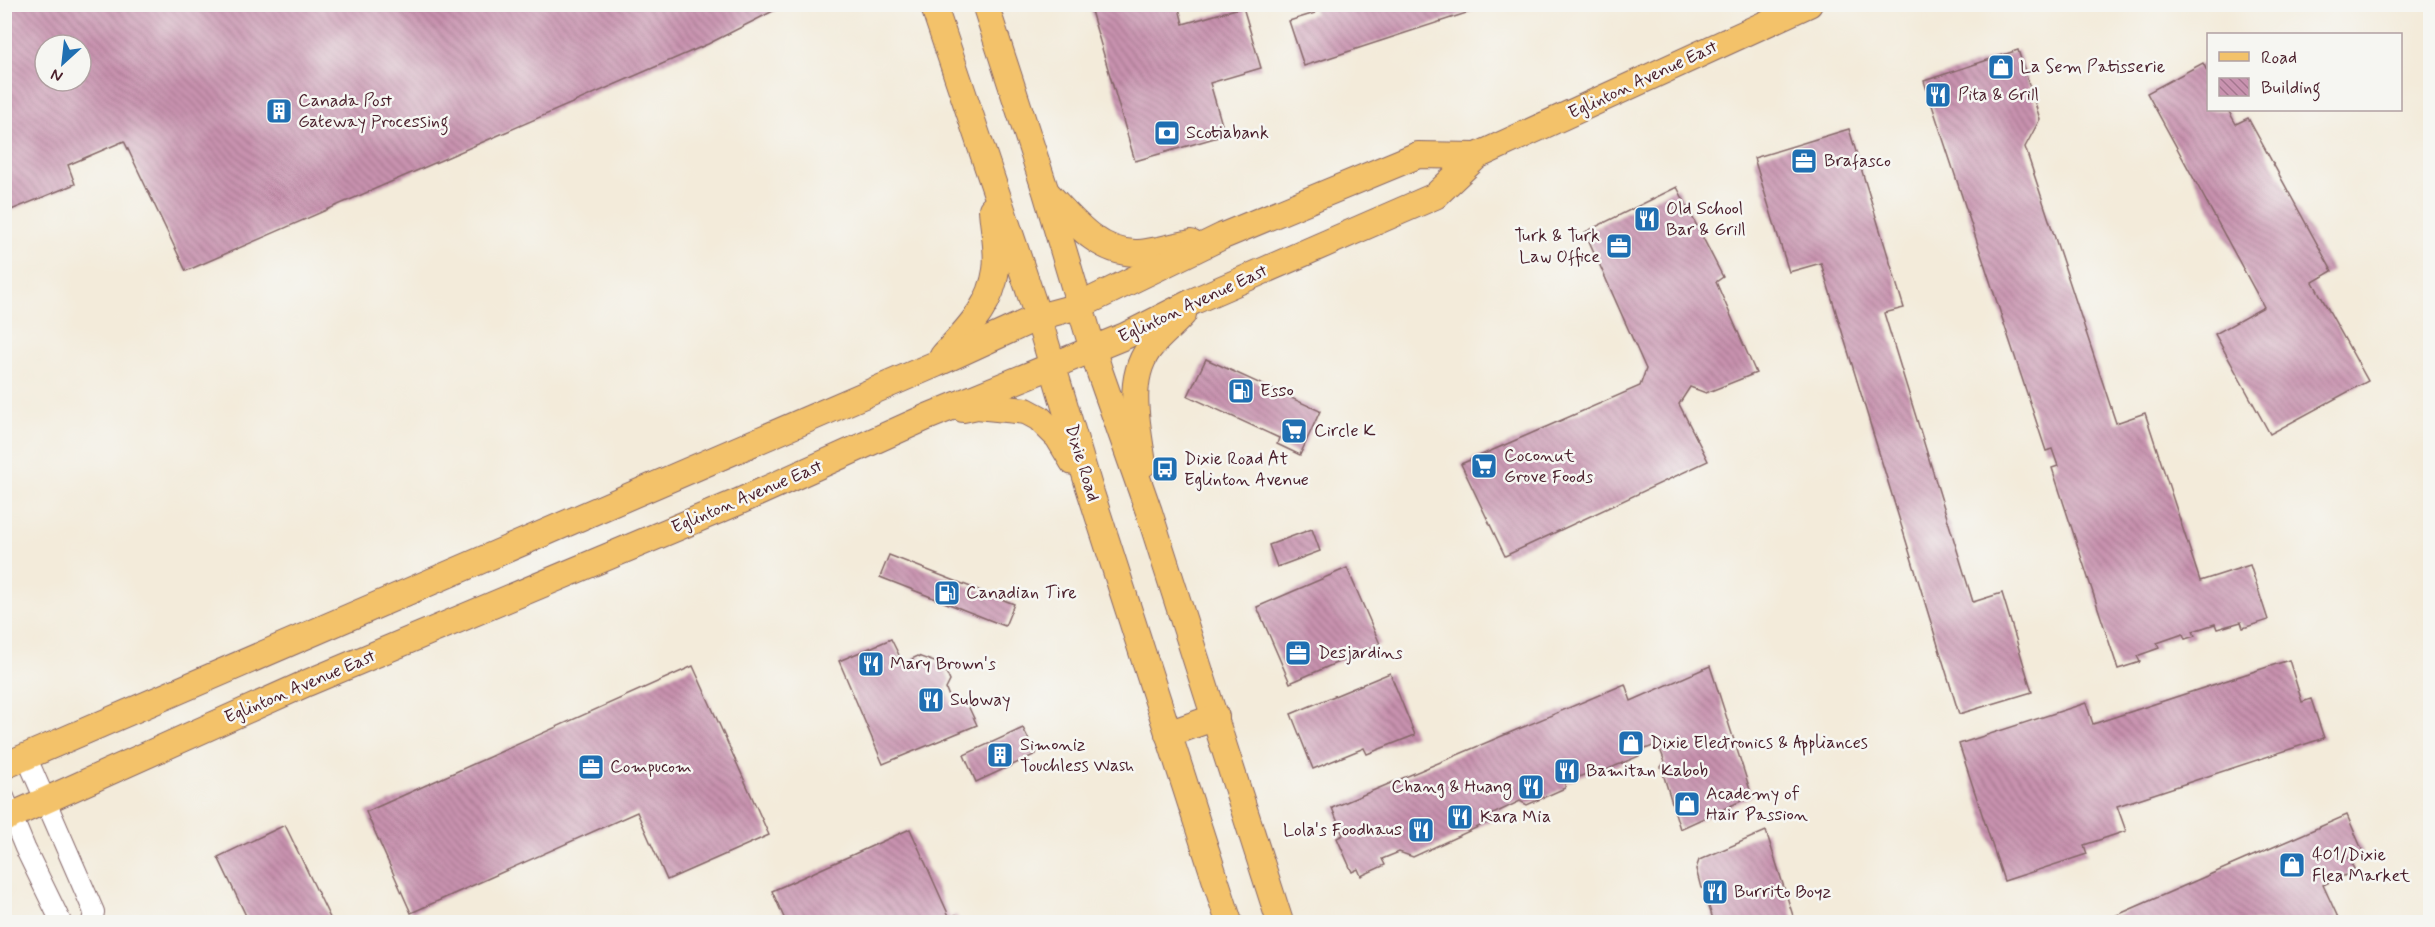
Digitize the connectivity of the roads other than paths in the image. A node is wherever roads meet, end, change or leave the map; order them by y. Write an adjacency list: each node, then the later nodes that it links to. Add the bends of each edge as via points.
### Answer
1 (933, 4): 5 (main road, Dixie Road)
2 (985, 4): 6 (main road)
3 (1809, 4): 4 (main road, Eglinton Avenue East)
4 (1478, 156): 7 (main road, Eglinton Avenue East, via 1418,155); 8 (main road, Eglinton Avenue East, via 1435,196)
5 (988, 167): 10 (main road, Dixie Road); 12 (main road, via 996,269 988,302)
6 (1046, 192): 7 (main road, via 1100,244 1119,251 1137,253); 9 (main road)
7 (1224, 236): 9 (main road, Eglinton Avenue East)
8 (1194, 301): 11 (main road, Eglinton Avenue East); 16 (main road, via 1152,344 1140,364 1135,387)
9 (1079, 306): 10 (main road, Eglinton Avenue East); 11 (main road)
10 (1038, 317): 12 (main road, Eglinton Avenue East); 13 (main road, Dixie Road)
11 (1094, 350): 13 (main road, Eglinton Avenue East); 16 (main road)
12 (936, 364): 19 (main road, Eglinton Avenue East)
13 (1053, 366): 14 (main road, Eglinton Avenue East); 15 (main road, Dixie Road)
14 (927, 417): 15 (main road, via 976,406 1026,411 1058,437); 20 (main road, Eglinton Avenue East, via 738,502 307,683)
15 (1089, 487): 18 (main road, Dixie Road)
16 (1149, 512): 17 (main road)
17 (1216, 717): 18 (main road); 25 (main road)
18 (1168, 734): 24 (main road, Dixie Road)
19 (15, 761): 20 (street)
20 (45, 801): 21 (main road, Eglinton Avenue East); 23 (street, via 94,912)
21 (7, 810): 22 (street)
22 (61, 922)
23 (92, 922)
24 (1229, 922)
25 (1280, 922)

